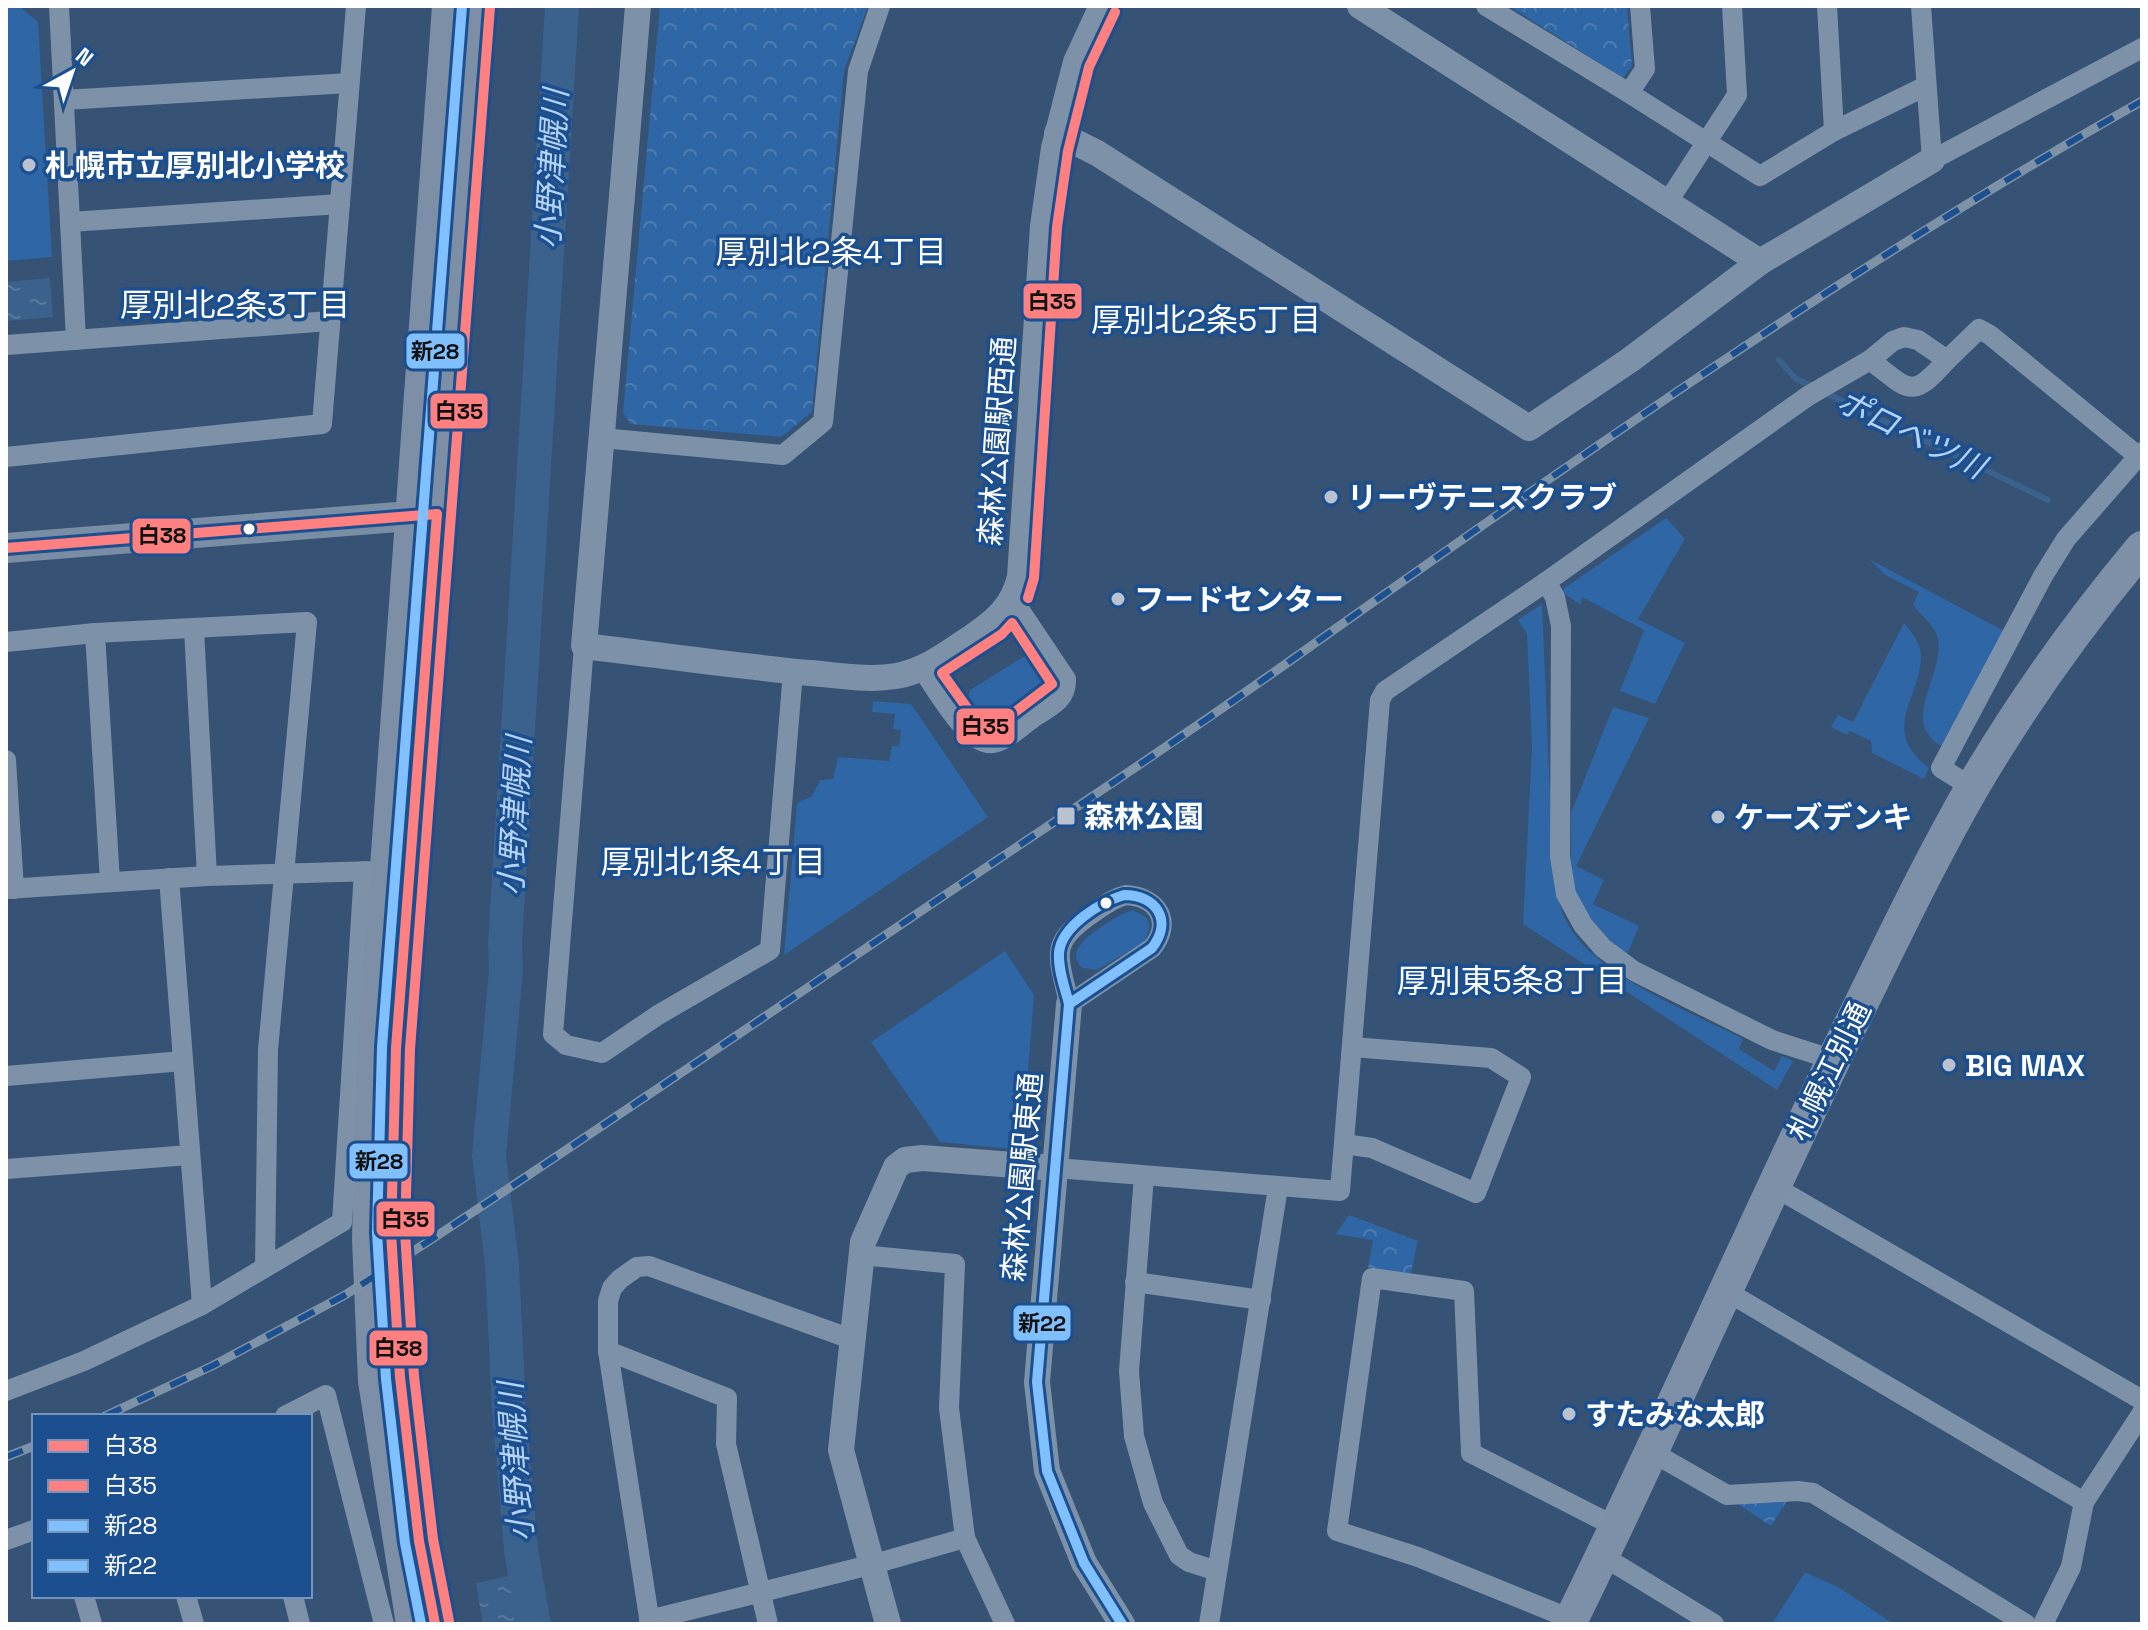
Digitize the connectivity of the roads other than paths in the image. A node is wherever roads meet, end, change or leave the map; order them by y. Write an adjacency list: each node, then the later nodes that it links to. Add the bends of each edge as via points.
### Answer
1 (59, 6): 18 (street)
2 (356, 6): 15 (street)
3 (448, 6): 35 (main road)
4 (476, 6): 35 (main road)
5 (638, 6): 32 (street)
6 (880, 6): 32 (street, via 858,71 823,422 783,455)
7 (1102, 6): 20 (street, 森林公園駅西通, via 1076,62)
8 (1360, 6): 23 (street)
9 (1486, 6): 17 (street)
10 (1640, 6): 17 (street, via 1645,69)
11 (1732, 6): 21 (street, via 1737,95)
12 (1827, 6): 19 (street)
13 (1921, 6): 16 (street)
14 (2142, 48): 22 (street)
15 (349, 83): 18 (street); 24 (street)
16 (1926, 86): 19 (street); 22 (street)
17 (1629, 93): 21 (street)
18 (64, 100): 25 (street)
19 (1834, 131): 21 (street, via 1760,176)
20 (1057, 133): 26 (street, via 1097,153 1529,428); 39 (street, 森林公園駅西通, via 1043,226 1020,577)
21 (1707, 142): 23 (street)
22 (1932, 160): 26 (street)
23 (1667, 203): 26 (street)
24 (340, 204): 25 (street); 27 (street)
25 (70, 222): 28 (street)
26 (1760, 262)
27 (330, 321): 28 (street); 34 (street, via 322,424)
28 (76, 340): 29 (street)
29 (6, 345)
30 (1870, 360): 31 (street, via 1904,337); 31 (street, via 1903,385 1916,388); 38 (street, via 1808,396)
31 (1947, 360): 33 (street, via 1979,329)
32 (602, 438): 43 (street)
33 (2140, 454): 47 (street, via 2066,539 1941,768)
34 (6, 457)
35 (424, 515): 36 (main road); 48 (main road); 97 (main road, via 391,1232 400,1377 419,1541)
36 (6, 548)
37 (2142, 548): 47 (highway, 札幌江別通, via 2043,676)
38 (1546, 582): 55 (street, via 1385,691 1380,700); 56 (street, via 1561,626 1560,857 1566,894 1583,925 1634,971 1772,1040)
39 (1013, 600): 44 (street, via 994,622); 44 (street, via 1066,679 1056,703 998,742 982,742 967,732)
40 (194, 629): 41 (street); 49 (street, via 307,622); 50 (street)
41 (95, 633): 42 (street); 52 (street)
42 (6, 642)
43 (584, 646): 45 (street); 45 (street, via 553,1034 566,1045 602,1053 770,950)
44 (922, 669): 45 (street, via 882,678)
45 (793, 672)
46 (6, 760): 53 (street)
47 (1973, 788): 56 (highway, 札幌江別通)
48 (376, 871): 49 (street); 67 (street, via 342,1222); 96 (main road, via 368,1239 374,1381)
49 (282, 874): 50 (street); 67 (street, via 268,1050)
50 (207, 876): 51 (street)
51 (169, 878): 52 (street); 57 (street)
52 (110, 882): 53 (street)
53 (10, 889)
54 (1069, 1004): 54 (street, via 1059,958 1063,937 1117,897 1147,899 1160,915 1160,939); 61 (street, 森林公園駅東通)
55 (1352, 1047): 59 (street); 59 (street, via 1491,1058 1521,1077 1476,1193 1372,1148)
56 (1834, 1060): 64 (highway, 札幌江別通)
57 (183, 1061): 58 (street); 60 (street)
58 (6, 1076)
59 (1344, 1144): 65 (street, via 1340,1191)
60 (190, 1155): 62 (street); 71 (street)
61 (1056, 1168): 63 (street); 66 (street, via 905,1160 889,1180); 101 (street, 森林公園駅東通, via 1037,1382 1047,1471 1084,1563)
62 (6, 1169)
63 (1144, 1176): 65 (street); 68 (street)
64 (1773, 1186): 69 (highway, 札幌江別通); 75 (street)
65 (1278, 1187): 70 (street)
66 (861, 1255): 72 (street); 81 (street, via 955,1264 949,1408)
67 (265, 1267): 71 (street)
68 (1135, 1282): 70 (street); 85 (street, via 1129,1392 1140,1464 1179,1555)
69 (1726, 1291): 78 (highway, 札幌江別通); 79 (street)
70 (1261, 1300): 85 (street)
71 (202, 1305): 74 (street)
72 (854, 1340): 73 (street, via 649,1266 637,1267 612,1288); 84 (street, via 841,1450)
73 (608, 1351): 86 (street, via 727,1398 726,1444); 90 (street)
74 (6, 1391)
75 (2142, 1400)
76 (2142, 1413): 79 (street)
77 (289, 1414): 95 (street, via 326,1395)
78 (1650, 1451): 83 (highway, 札幌江別通); 104 (street, via 1727,1495 1813,1493)
79 (2084, 1502): 105 (street, via 2071,1567)
80 (32, 1531): 82 (street)
81 (965, 1538): 84 (street); 100 (street)
82 (6, 1540)
83 (1608, 1540): 91 (highway, 札幌江別通); 91 (street, via 1471,1453 1464,1291 1372,1278 1337,1531 1418,1557); 103 (street)
84 (874, 1564): 86 (street); 99 (street)
85 (1217, 1571): 102 (street)
86 (760, 1592): 90 (street); 98 (street)
87 (85, 1598): 92 (street)
88 (187, 1598): 93 (street)
89 (294, 1598): 94 (street)
90 (650, 1622)
91 (1570, 1622)
92 (92, 1624)
93 (194, 1624)
94 (300, 1624)
95 (384, 1624)
96 (412, 1624)
97 (435, 1624)
98 (768, 1624)
99 (888, 1624)
100 (1005, 1624)
101 (1122, 1624)
102 (1209, 1624)
103 (1714, 1624)
104 (2026, 1624)
105 (2043, 1624)

